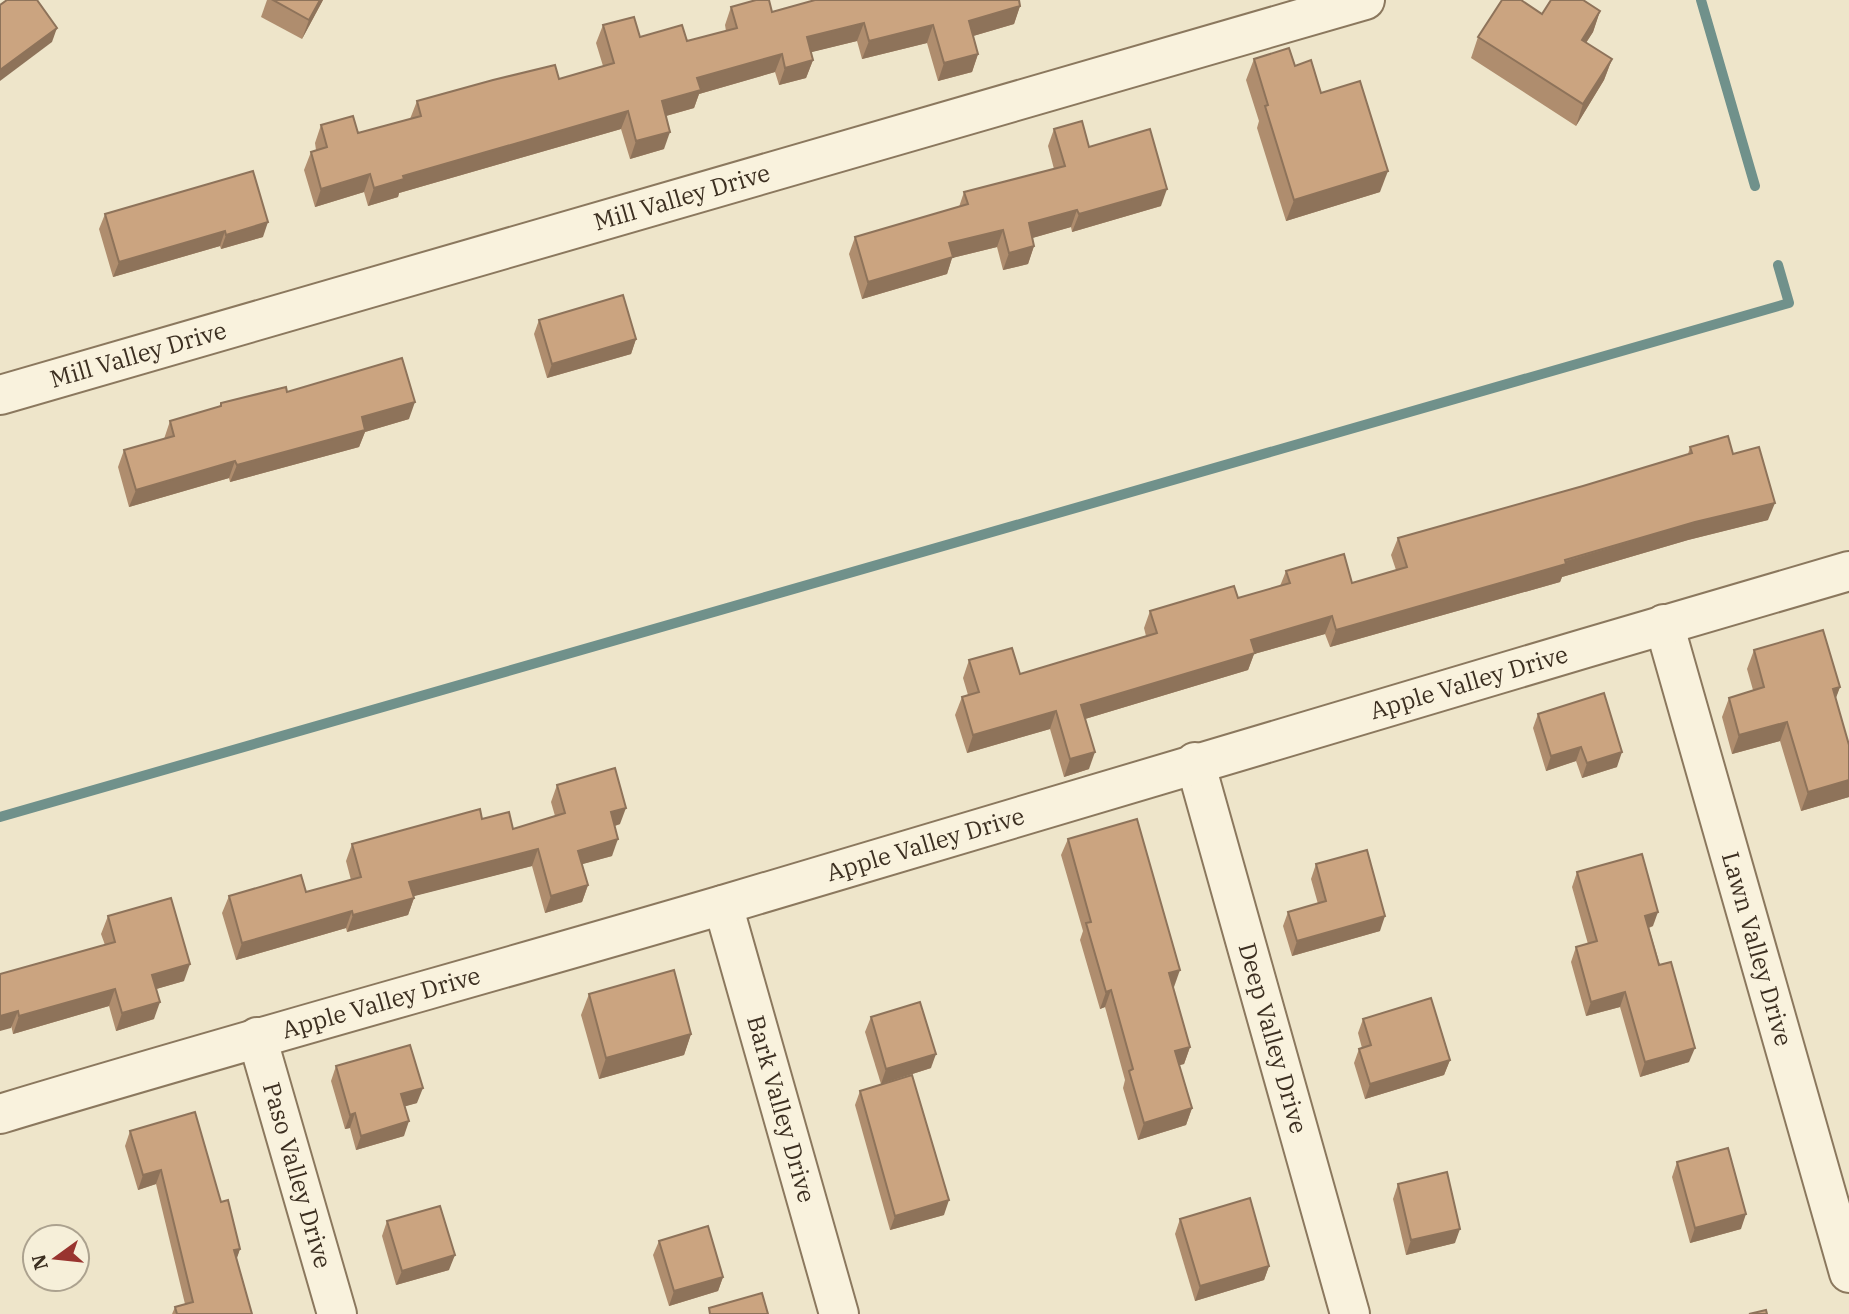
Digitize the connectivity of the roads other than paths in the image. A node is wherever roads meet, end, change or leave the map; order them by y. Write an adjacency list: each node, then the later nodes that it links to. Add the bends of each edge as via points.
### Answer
1 (1365, 0): 2 (street, Mill Valley Drive)
2 (0, 395)
3 (1849, 571): 4 (street, Apple Valley Drive)
4 (1664, 624): 5 (street, Apple Valley Drive); 9 (street, Lawn Valley Drive)
5 (1195, 762): 6 (street, Apple Valley Drive); 12 (street, Deep Valley Drive)
6 (723, 905): 7 (street, Apple Valley Drive); 11 (street, Bark Valley Drive)
7 (257, 1037): 8 (street, Apple Valley Drive); 10 (street, Paso Valley Drive)
8 (0, 1114)
9 (1849, 1273)
10 (337, 1314)
11 (839, 1314)
12 (1350, 1314)

